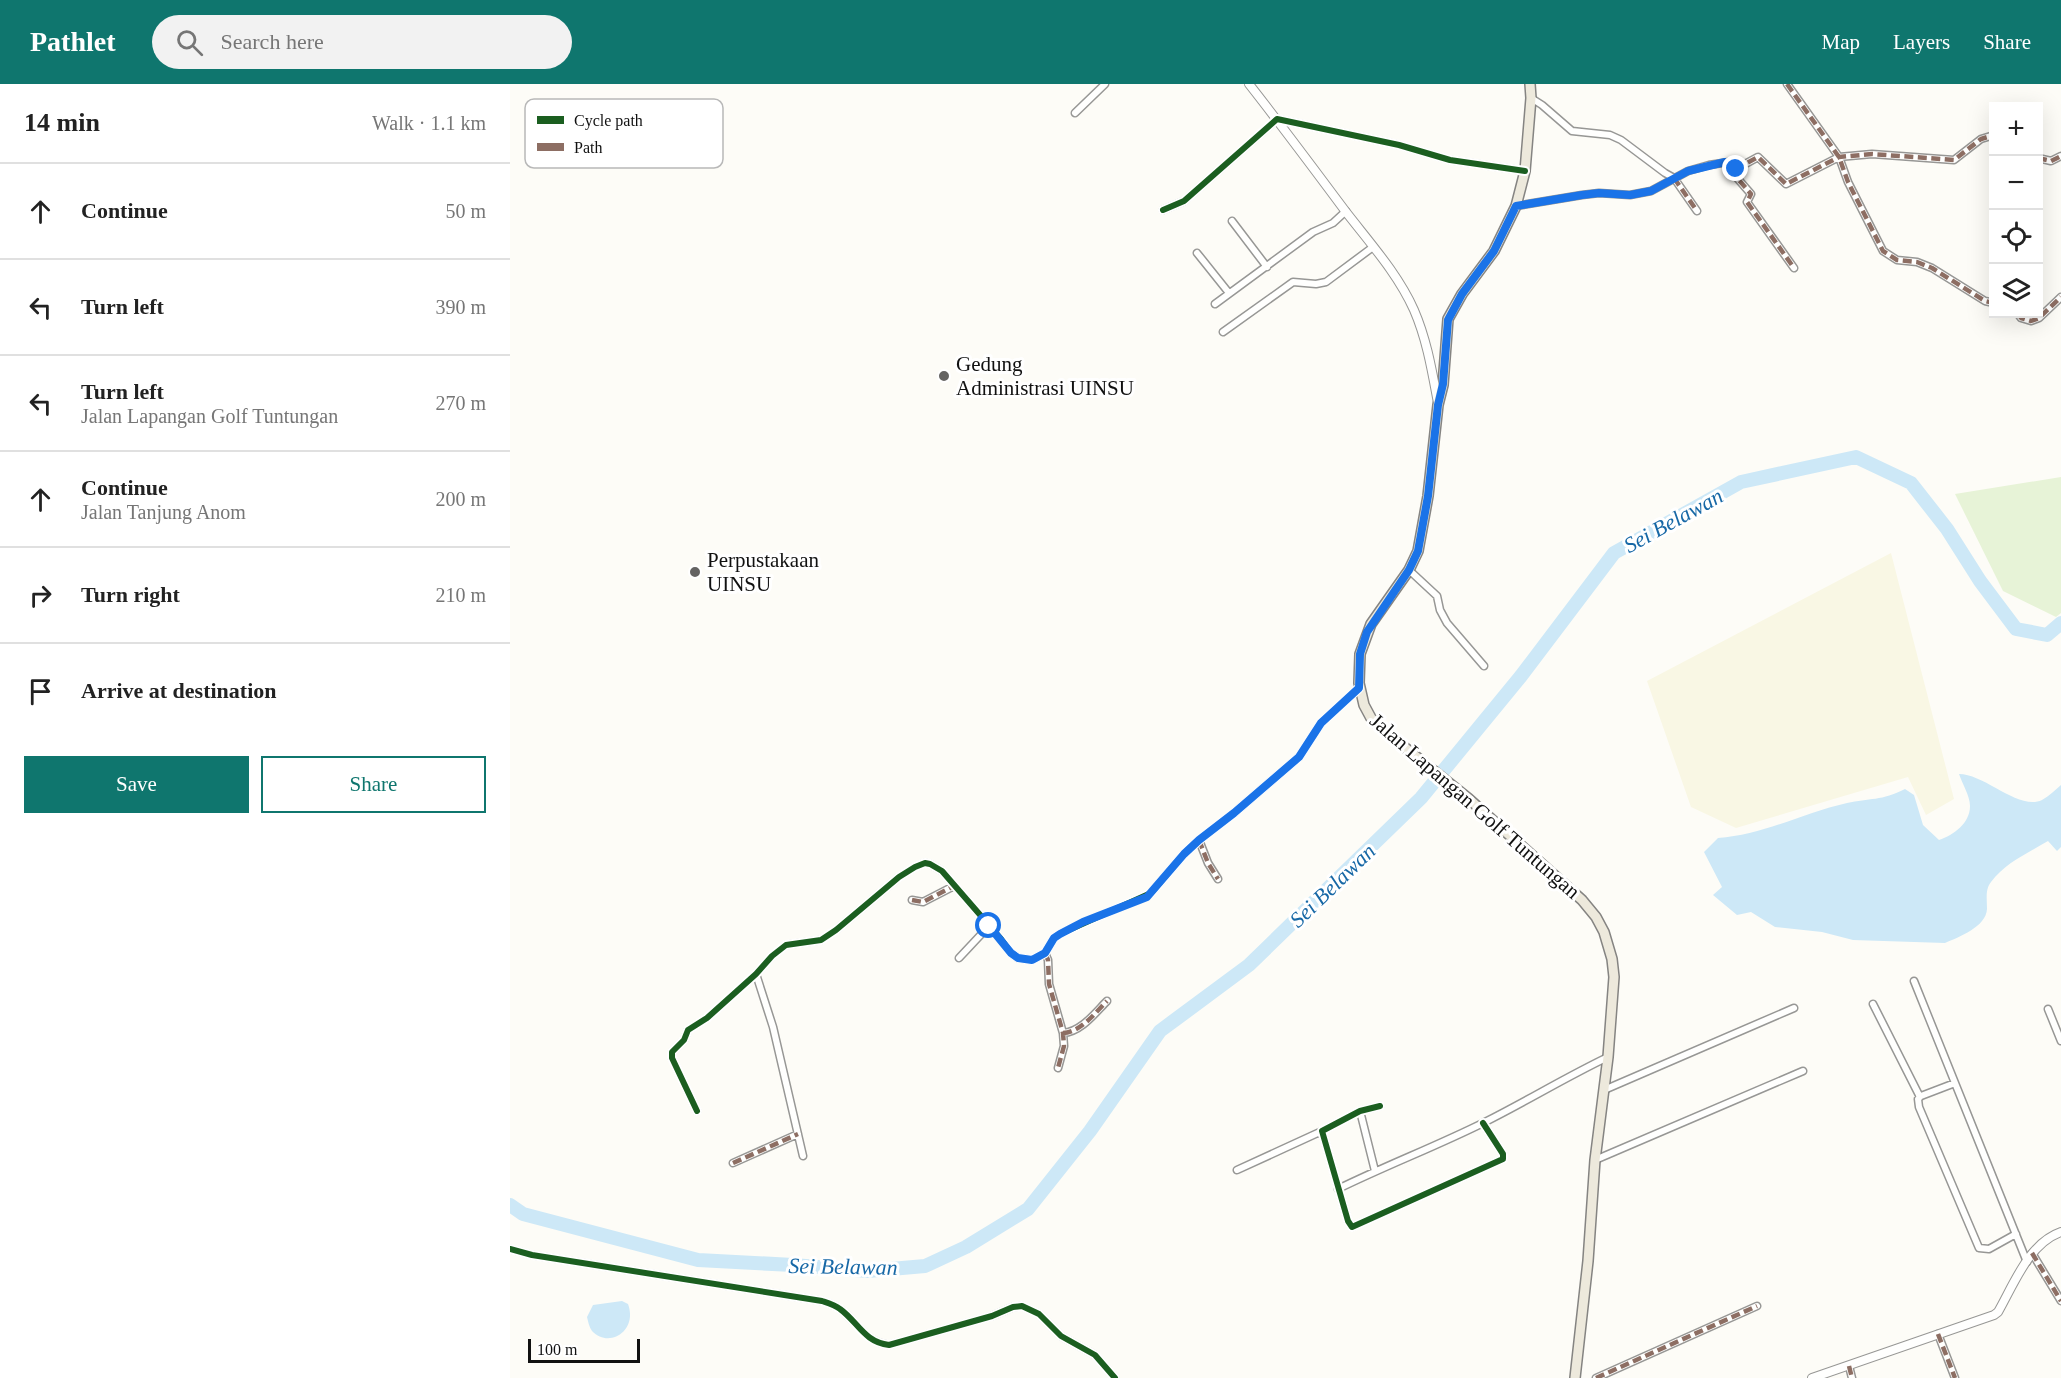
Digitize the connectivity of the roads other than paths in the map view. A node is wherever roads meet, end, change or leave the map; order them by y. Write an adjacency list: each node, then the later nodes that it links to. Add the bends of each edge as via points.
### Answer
1 (1105, 84): 6 (street)
2 (1249, 84): 7 (street, Jalan Lapangan Golf Tuntungan)
3 (1530, 84): 5 (main road)
4 (1787, 84): 10 (street)
5 (1531, 98): 13 (main road); 14 (street, via 1572,131 1621,140)
6 (1075, 113)
7 (1277, 119): 13 (street, via 1450,160); 16 (street, via 1184,201); 18 (street, Jalan Lapangan Golf Tuntungan)
8 (1989, 135): 10 (street, via 1954,160 1872,154)
9 (2061, 156): 11 (street, via 2051,161)
10 (1839, 157): 12 (street, via 1786,184 1758,157); 26 (street, via 1848,182 1888,256 1932,268)
11 (2043, 159)
12 (1736, 169): 14 (street, via 1725,162); 23 (street, via 1738,179 1751,194 1747,202)
13 (1525, 171): 15 (main road)
14 (1674, 178): 15 (street, via 1662,187 1630,195 1599,193); 17 (street)
15 (1516, 206): 32 (main road, via 1494,251 1448,320)
16 (1163, 210)
17 (1697, 211)
18 (1346, 212): 20 (street, Jalan Lapangan Golf Tuntungan); 22 (street)
19 (1232, 221): 22 (street)
20 (1373, 247): 31 (street, via 1326,282 1293,282); 32 (street, Jalan Lapangan Golf Tuntungan, via 1414,309 1429,351)
21 (1197, 254): 24 (street)
22 (1267, 267): 24 (street)
23 (1794, 268)
24 (1229, 293): 27 (street)
25 (2061, 297): 28 (street)
26 (1989, 302)
27 (1215, 304)
28 (2043, 314)
29 (2021, 318): 30 (street)
30 (2039, 318)
31 (1223, 332)
32 (1438, 405): 33 (main road, Jalan Lapangan Golf Tuntungan, via 1420,542)
33 (1409, 570): 34 (street, via 1437,596 1447,623); 35 (main road, Jalan Lapangan Golf Tuntungan, via 1367,632 1360,654)
34 (1484, 666)
35 (1359, 688): 36 (street, via 1321,723 1299,757); 51 (main road, Jalan Lapangan Golf Tuntungan, via 1371,718 1469,799 1590,908 1604,932 1612,959)
36 (1199, 840): 37 (street); 41 (street, via 1147,897 1060,934)
37 (1218, 879)
38 (954, 886): 39 (street, via 923,902); 40 (street); 43 (street, via 930,864 915,867 836,930 821,940 786,945)
39 (912, 900)
40 (989, 926): 41 (street, via 1018,958 1032,960); 42 (street)
41 (1045, 953): 49 (street)
42 (959, 958)
43 (756, 974): 58 (street, via 688,1030 672,1052); 62 (street)
44 (1914, 981): 54 (street)
45 (1107, 1001): 49 (street, via 1079,1028)
46 (1873, 1004): 56 (street)
47 (1794, 1008): 55 (street)
48 (2048, 1009): 50 (street)
49 (1063, 1033): 52 (street)
50 (2061, 1041)
51 (1608, 1057): 55 (main road, Jalan Lapangan Golf Tuntungan); 60 (street)
52 (1058, 1068)
53 (1803, 1071): 64 (street)
54 (1955, 1083): 56 (street); 70 (street)
55 (1604, 1090): 64 (main road, Jalan Lapangan Golf Tuntungan)
56 (1920, 1097): 70 (street, via 1919,1107 1979,1248 1989,1249)
57 (1380, 1106): 59 (street)
58 (697, 1111)
59 (1360, 1111): 61 (street); 67 (street)
60 (1483, 1123): 67 (street); 68 (street, via 1503,1159 1363,1224 1350,1226)
61 (1322, 1131): 66 (street); 68 (street)
62 (798, 1134): 63 (street); 65 (street)
63 (803, 1156)
64 (1595, 1160): 79 (main road, Jalan Lapangan Golf Tuntungan)
65 (734, 1163)
66 (1237, 1170)
67 (1374, 1171): 68 (street)
68 (1338, 1189)
69 (2061, 1232): 72 (street)
70 (2016, 1234): 73 (street)
71 (510, 1249): 78 (street, via 822,1301 840,1308 861,1332 889,1345 1022,1306 1095,1355)
72 (2032, 1253): 73 (street); 74 (street)
73 (2027, 1262): 76 (street, via 1998,1312)
74 (2061, 1301)
75 (1756, 1306): 80 (street)
76 (1938, 1334): 77 (street); 83 (street)
77 (1849, 1366): 81 (street); 82 (street)
78 (1115, 1378)
79 (1575, 1378)
80 (1596, 1378)
81 (1812, 1378)
82 (1852, 1378)
83 (1955, 1378)

